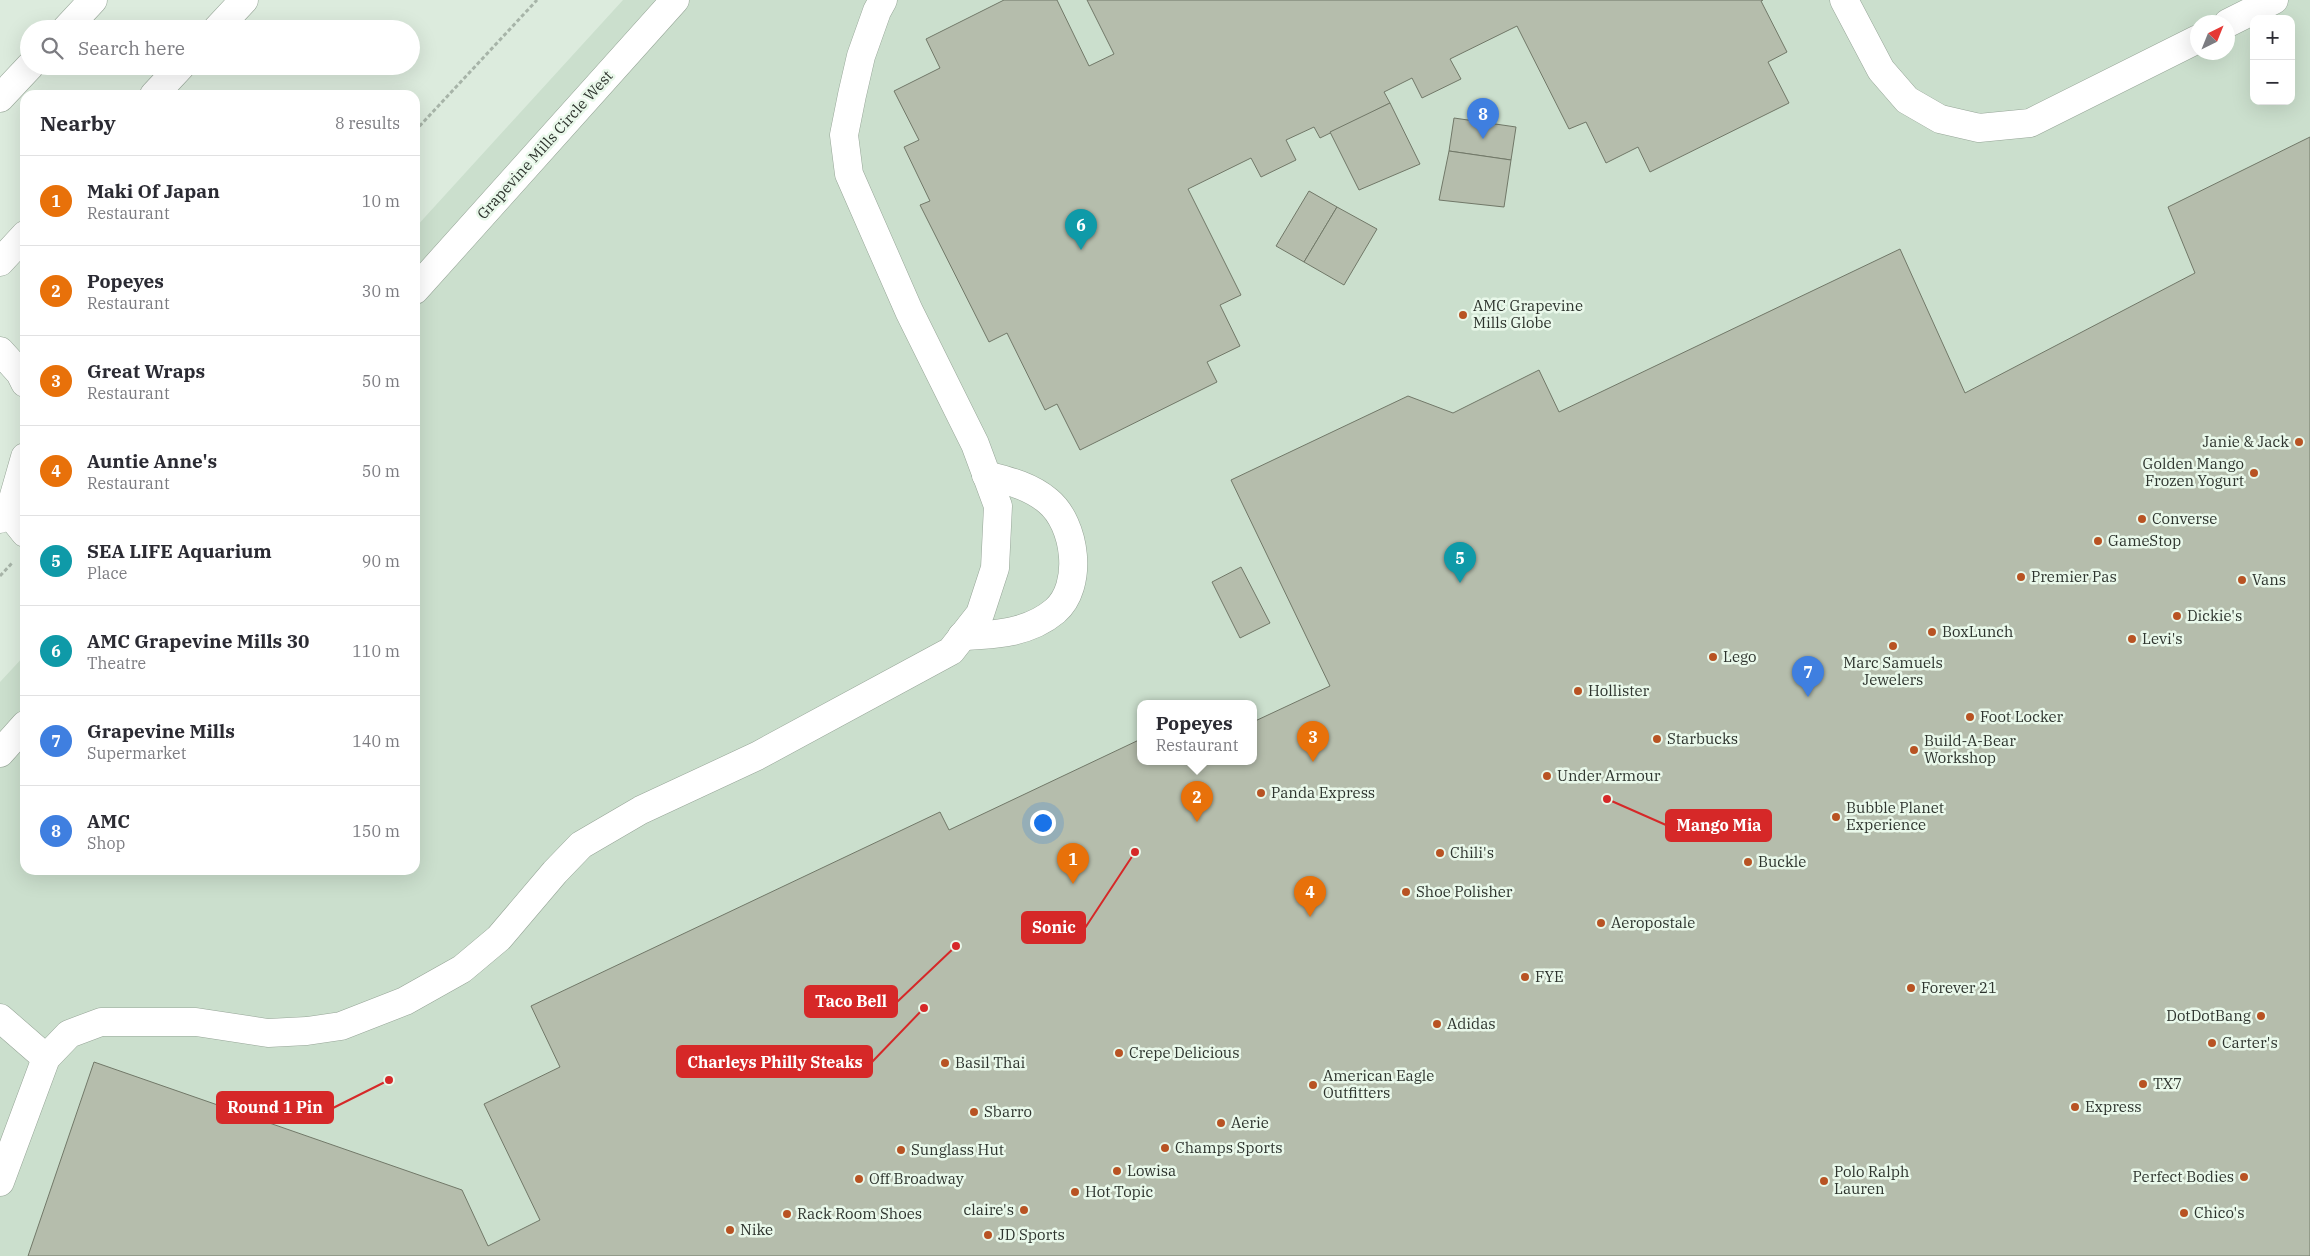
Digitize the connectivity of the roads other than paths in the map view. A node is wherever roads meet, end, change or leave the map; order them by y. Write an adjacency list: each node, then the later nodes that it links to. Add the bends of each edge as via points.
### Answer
1 (93, 0): 7 (street)
2 (244, 0): 8 (street)
3 (675, 0): 17 (street, Grapevine Mills Circle West)
4 (883, 0): 20 (street, via 861,56 844,135 849,174 909,311 975,444)
5 (1844, 0): 10 (street, via 1881,70 1907,100 1940,119 1979,128 2030,123)
6 (2274, 0): 9 (street)
7 (74, 20)
8 (225, 20)
9 (2235, 20)
10 (2190, 43)
11 (22, 75): 14 (street)
12 (173, 75): 13 (street)
13 (159, 90)
14 (0, 98)
15 (20, 240): 16 (street)
16 (0, 262)
17 (420, 284)
18 (0, 351): 19 (street)
19 (20, 372)
20 (986, 475): 23 (street, via 998,506 995,568 980,614); 23 (street, via 1022,484 1050,502 1069,532 1074,570 1069,594 1056,610 1033,624 1006,634)
21 (20, 480): 22 (street)
22 (11, 522)
23 (962, 636): 27 (street, via 951,651 757,756 641,810 581,846 487,949 462,970 405,1001 341,1026 278,1033 196,1022 102,1022 69,1034)
24 (20, 731): 25 (street)
25 (0, 753)
26 (0, 1018): 27 (street)
27 (46, 1058): 28 (street)
28 (0, 1182)

